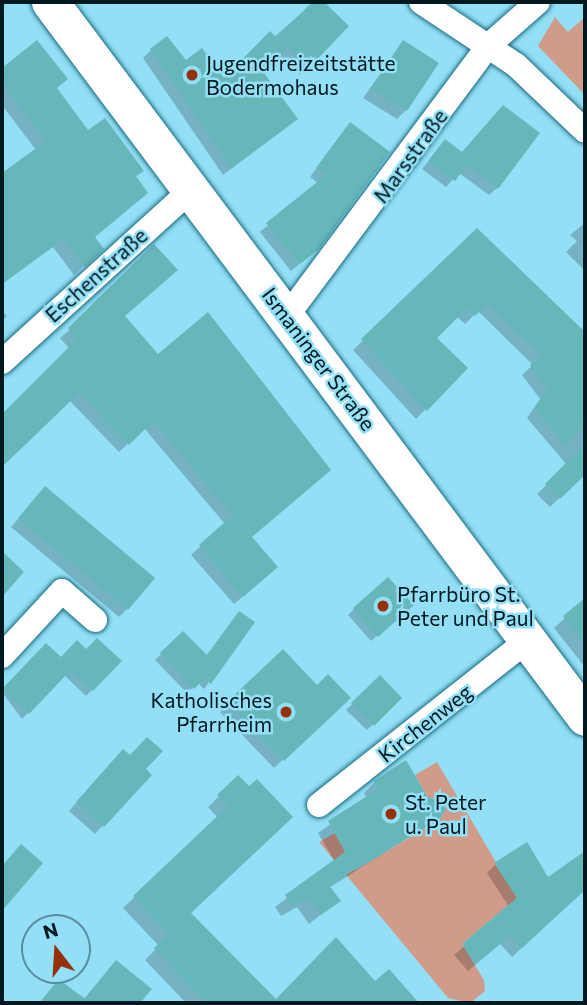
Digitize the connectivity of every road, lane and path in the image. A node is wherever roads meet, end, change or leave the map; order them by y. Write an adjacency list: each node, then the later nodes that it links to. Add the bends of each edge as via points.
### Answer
1 (50, 2): 6 (main road, Ismaninger Straße)
2 (421, 2): 4 (street)
3 (538, 2): 4 (street, Marsstraße)
4 (489, 45): 5 (street); 7 (street, Marsstraße)
5 (585, 131)
6 (192, 189): 7 (main road, Ismaninger Straße); 8 (street, Eschenstraße)
7 (287, 316): 10 (main road, Ismaninger Straße)
8 (2, 362)
9 (95, 620): 11 (street, via 62,591)
10 (529, 639): 12 (main road, Ismaninger Straße); 13 (street, Kirchenweg)
11 (2, 656)
12 (585, 718)
13 (319, 805)

